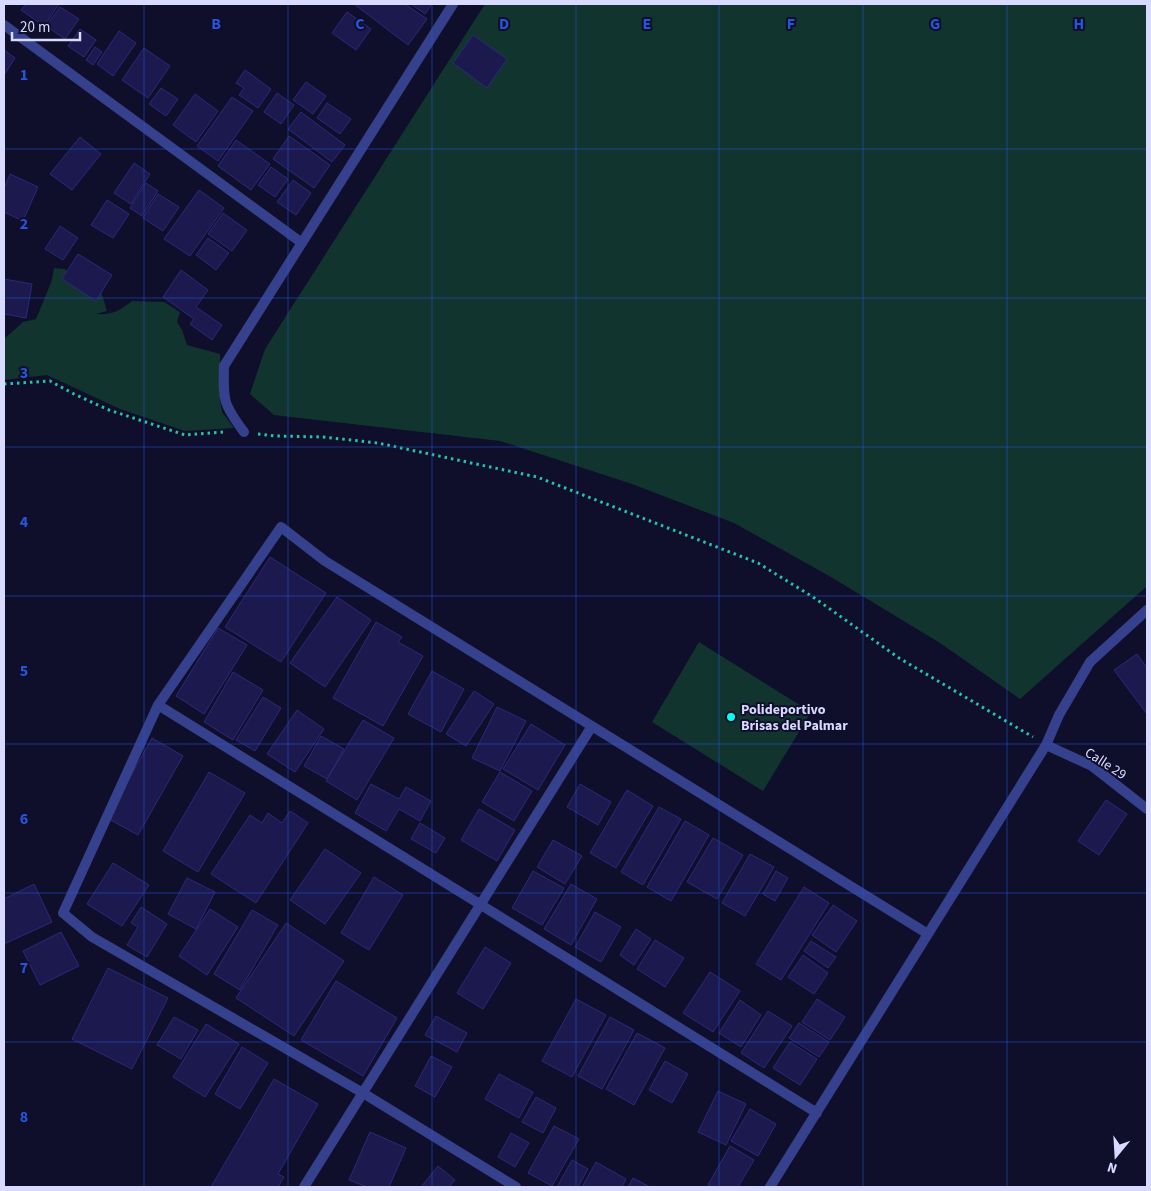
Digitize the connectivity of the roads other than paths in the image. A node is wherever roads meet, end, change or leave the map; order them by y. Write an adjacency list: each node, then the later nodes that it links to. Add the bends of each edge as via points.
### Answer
1 (453, 4): 3 (street)
2 (4, 25): 3 (street)
3 (302, 243): 4 (street, via 224,366 223,394 228,411)
4 (244, 432)
5 (1147, 610): 8 (street, via 1090,662 1059,715)
6 (158, 705): 7 (street, via 281,527 325,561); 10 (street); 12 (street, via 63,912 92,937)
7 (592, 726): 10 (street); 11 (street)
8 (1046, 745): 9 (street, Calle 29, via 1092,766); 11 (street)
9 (1147, 809)
10 (480, 905): 12 (street); 13 (street)
11 (928, 934): 13 (street)
12 (363, 1093): 14 (street); 15 (street)
13 (816, 1113): 16 (street)
14 (304, 1187)
15 (516, 1187)
16 (770, 1187)

